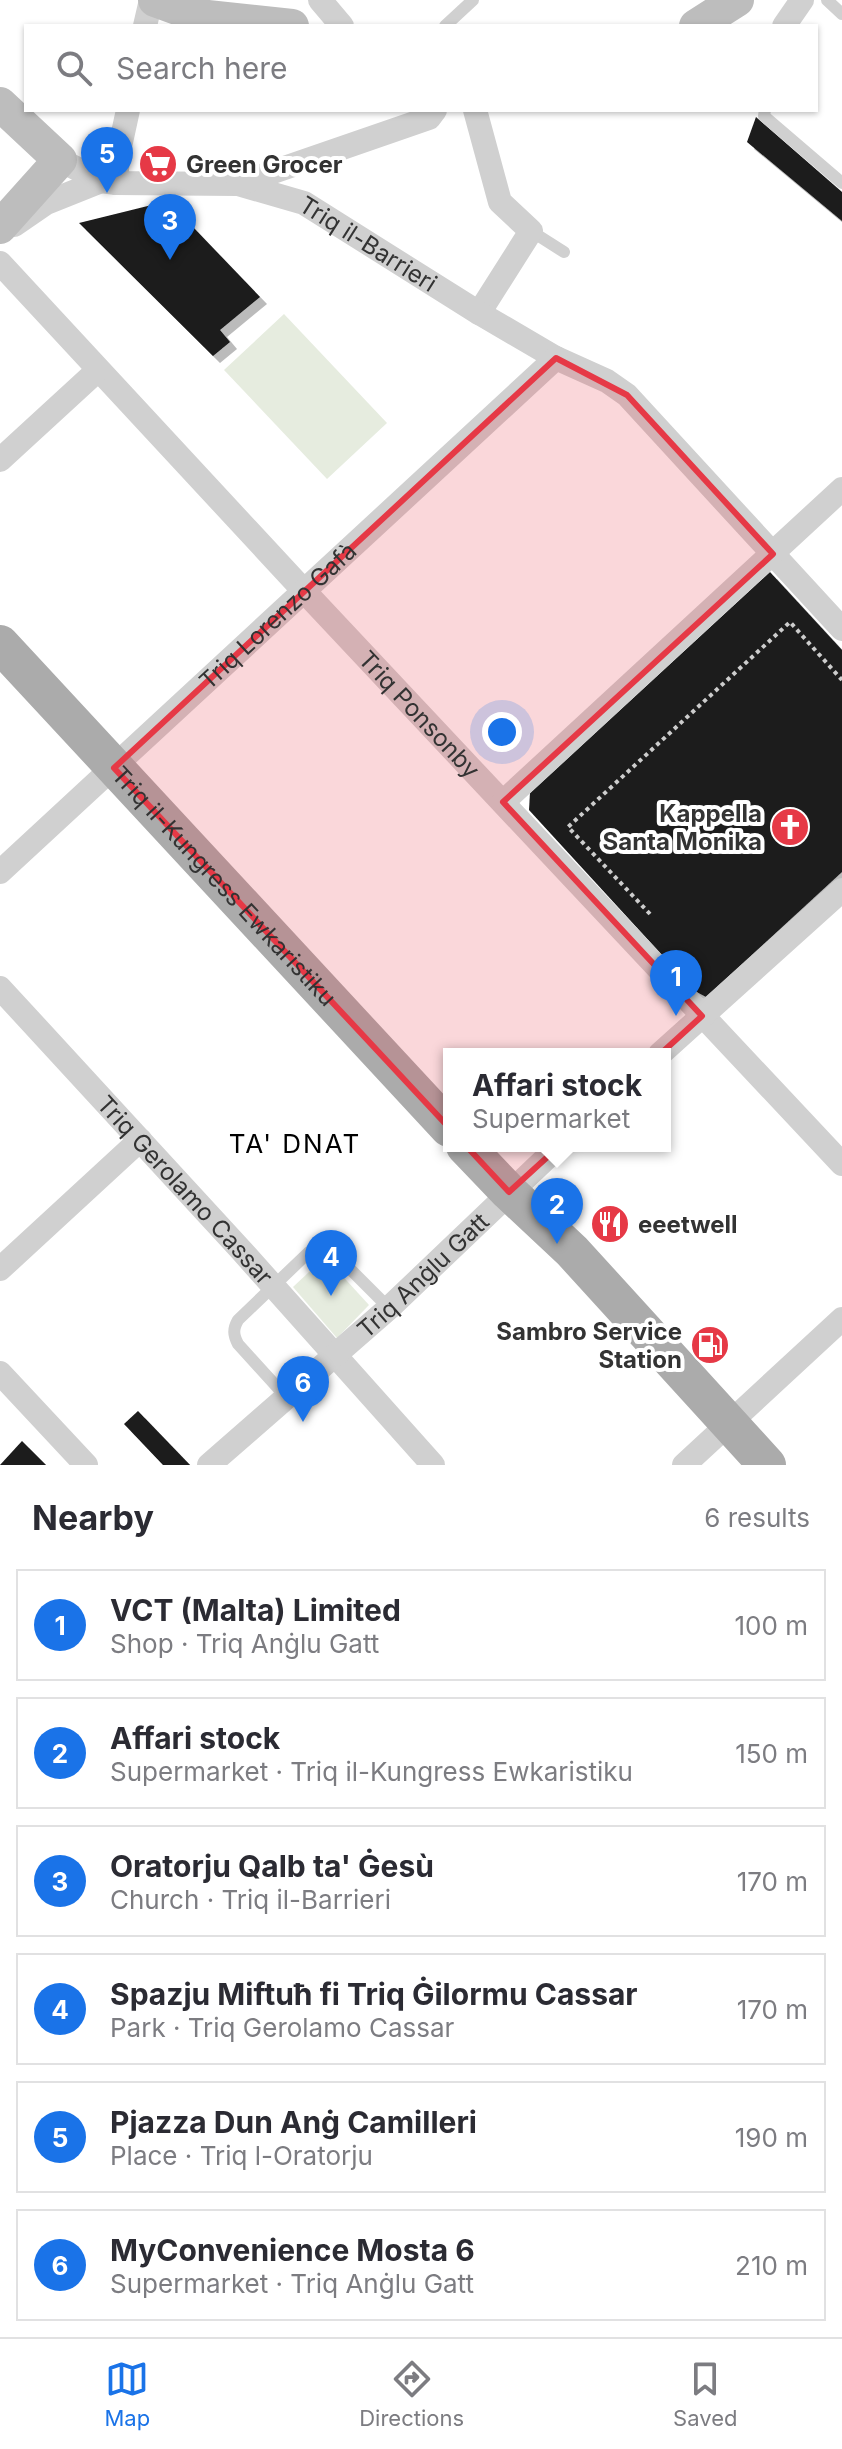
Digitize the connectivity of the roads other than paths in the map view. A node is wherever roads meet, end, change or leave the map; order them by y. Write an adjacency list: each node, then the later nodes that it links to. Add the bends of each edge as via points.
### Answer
1 (153, 0): 7 (street); 8 (main road, via 199,16)
2 (320, 0): 9 (street)
3 (473, 0): 10 (lane)
4 (802, 0): 11 (street)
5 (827, 0): 6 (lane)
6 (842, 14)
7 (146, 24)
8 (273, 24)
9 (340, 24)
10 (447, 24)
11 (785, 24)
12 (0, 104): 17 (main road)
13 (128, 112): 18 (street)
14 (434, 112): 20 (street, via 429,118)
15 (476, 112): 22 (street, via 500,202)
16 (765, 112): 19 (lane)
17 (60, 160): 18 (street); 21 (main road)
18 (109, 182): 20 (street, Triq il-Barrieri); 23 (street, via 46,203)
19 (842, 183)
20 (238, 184): 26 (street, Triq il-Barrieri, via 304,203)
21 (0, 227)
22 (531, 231): 24 (lane); 26 (street)
23 (0, 234)
24 (564, 252)
25 (0, 263): 28 (street, Triq Ponsonby)
26 (479, 313): 27 (street, Triq il-Barrieri)
27 (556, 358): 31 (street, Triq il-Barrieri, via 627,395); 32 (street, Triq Lorenzo Gafà)
28 (98, 370): 29 (street); 32 (street, Triq Ponsonby)
29 (0, 460)
30 (842, 489): 31 (street)
31 (773, 554): 33 (street, Triq il-Barrieri); 36 (street)
32 (305, 592): 35 (street, Triq Lorenzo Gafà); 36 (street, Triq Ponsonby)
33 (842, 629)
34 (0, 644): 35 (main road, Triq il-Kungress Ewkaristiku)
35 (114, 768): 37 (street, Triq Lorenzo Gafà); 42 (main road, Triq il-Kungress Ewkaristiku)
36 (503, 802): 40 (street, Triq Ponsonby)
37 (0, 872)
38 (842, 890): 40 (street)
39 (0, 988): 43 (street, Triq Gerolamo Cassar)
40 (702, 1016): 41 (street); 46 (street, Triq Ponsonby)
41 (667, 1048)
42 (443, 1122)
43 (140, 1140): 48 (street); 49 (street, Triq Gerolamo Cassar)
44 (471, 1152): 47 (main road)
45 (552, 1152): 47 (street, Triq Anġlu Gatt)
46 (842, 1164)
47 (509, 1192): 50 (street, Triq Anġlu Gatt); 55 (main road, via 572,1251)
48 (0, 1269)
49 (273, 1286): 50 (lane, via 309,1252 326,1248); 52 (street, Triq Gerolamo Cassar); 54 (lane, via 238,1320 234,1336)
50 (389, 1308): 52 (street, Triq Anġlu Gatt)
51 (842, 1319): 55 (street)
52 (335, 1357): 54 (street, Triq Anġlu Gatt); 58 (street, Triq Gerolamo Cassar)
53 (0, 1373): 56 (street)
54 (287, 1398): 57 (street, Triq Anġlu Gatt)
55 (729, 1421): 59 (street); 60 (main road)
56 (86, 1465)
57 (209, 1465)
58 (433, 1465)
59 (684, 1465)
60 (767, 1465)

